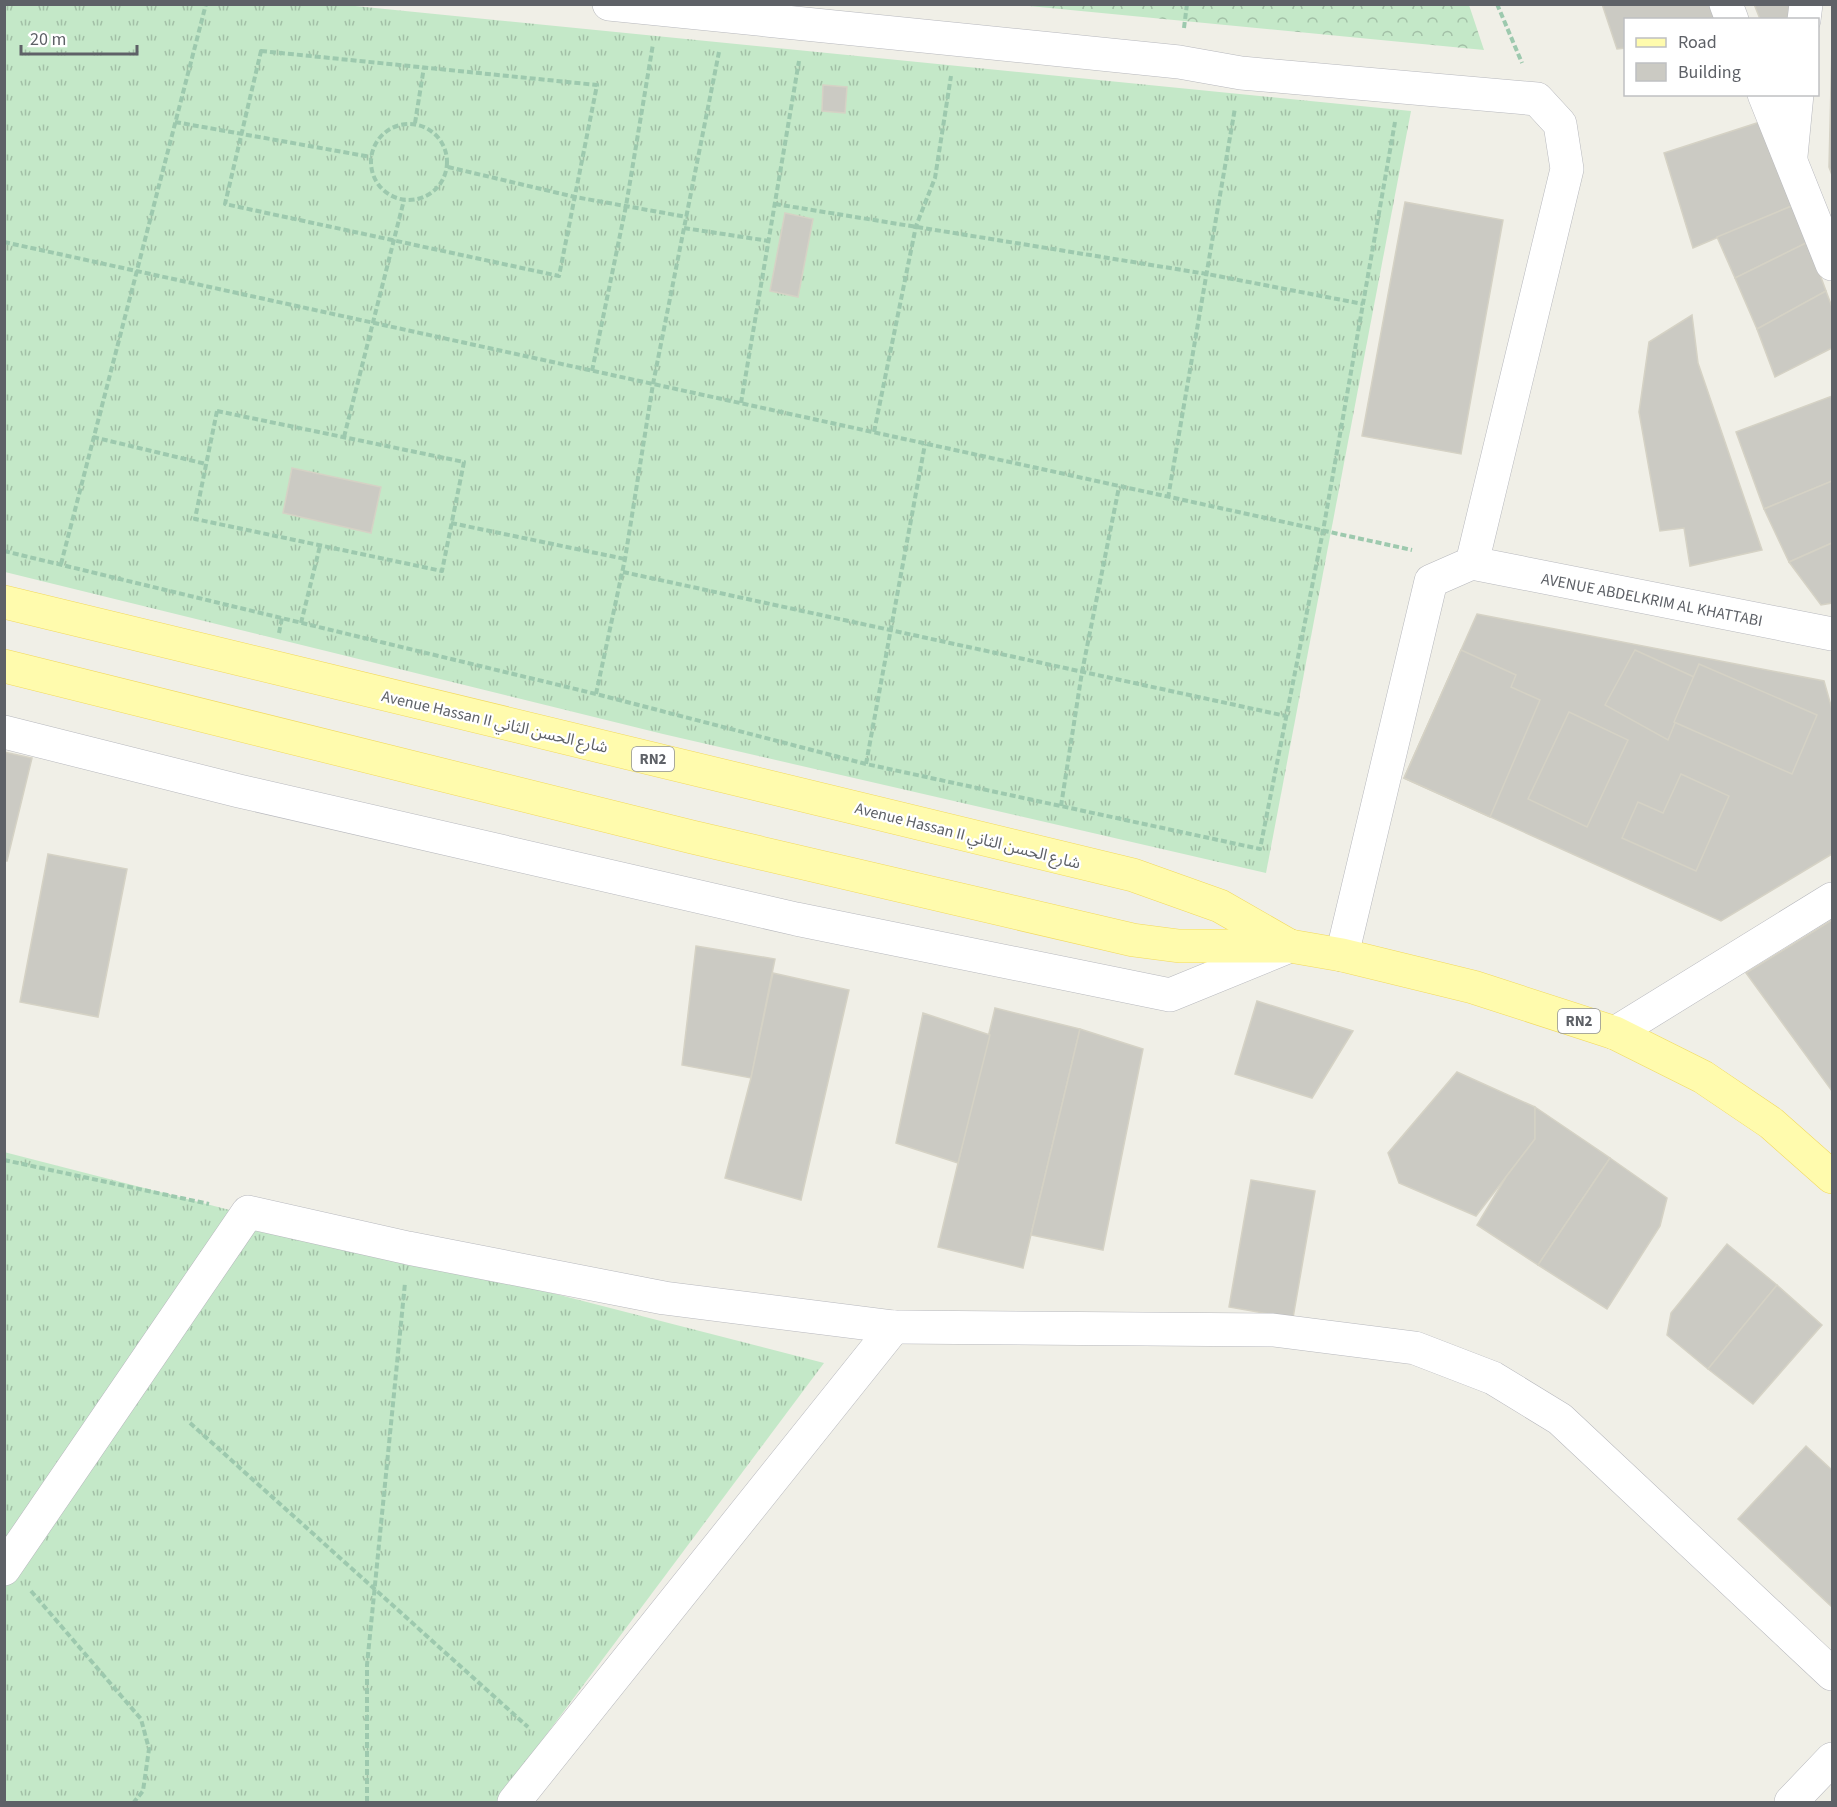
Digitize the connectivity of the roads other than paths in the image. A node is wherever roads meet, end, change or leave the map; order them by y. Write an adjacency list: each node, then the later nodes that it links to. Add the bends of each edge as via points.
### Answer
1 (609, 4): 6 (street, via 1179,62 1240,73 1537,99 1560,124 1567,169)
2 (1765, 96): 4 (street)
3 (1797, 96): 4 (street)
4 (1791, 160): 5 (street)
5 (1833, 264)
6 (1472, 563): 8 (street, AVENUE ABDELKRIM AL KHATTABI); 13 (street, via 1431,581)
7 (4, 602): 12 (main road, Avenue Hassan II شارع الحسن الثاني / RN2, via 1133,875 1220,906)
8 (1833, 634)
9 (4, 666): 12 (main road, Avenue Hassan II شارع الحسن الثاني / RN2, via 703,840 1133,940 1179,945)
10 (4, 732): 12 (street, via 238,791 796,919 1170,995)
11 (1833, 899): 14 (street)
12 (1290, 946): 13 (main road, Avenue Hassan II شارع الحسن الثاني / RN2)
13 (1341, 955): 14 (main road, Avenue Hassan II شارع الحسن الثاني / RN2, via 1473,987)
14 (1615, 1033): 15 (main road, Avenue Hassan II شارع الحسن الثاني / RN2, via 1702,1077 1772,1123)
15 (1833, 1176)
16 (894, 1327): 17 (street, via 664,1298 248,1212); 18 (street, via 1273,1330 1415,1348 1493,1378 1560,1419); 20 (street)
17 (6, 1567)
18 (1833, 1674)
19 (1833, 1759): 21 (street)
20 (514, 1803)
21 (1791, 1803)

